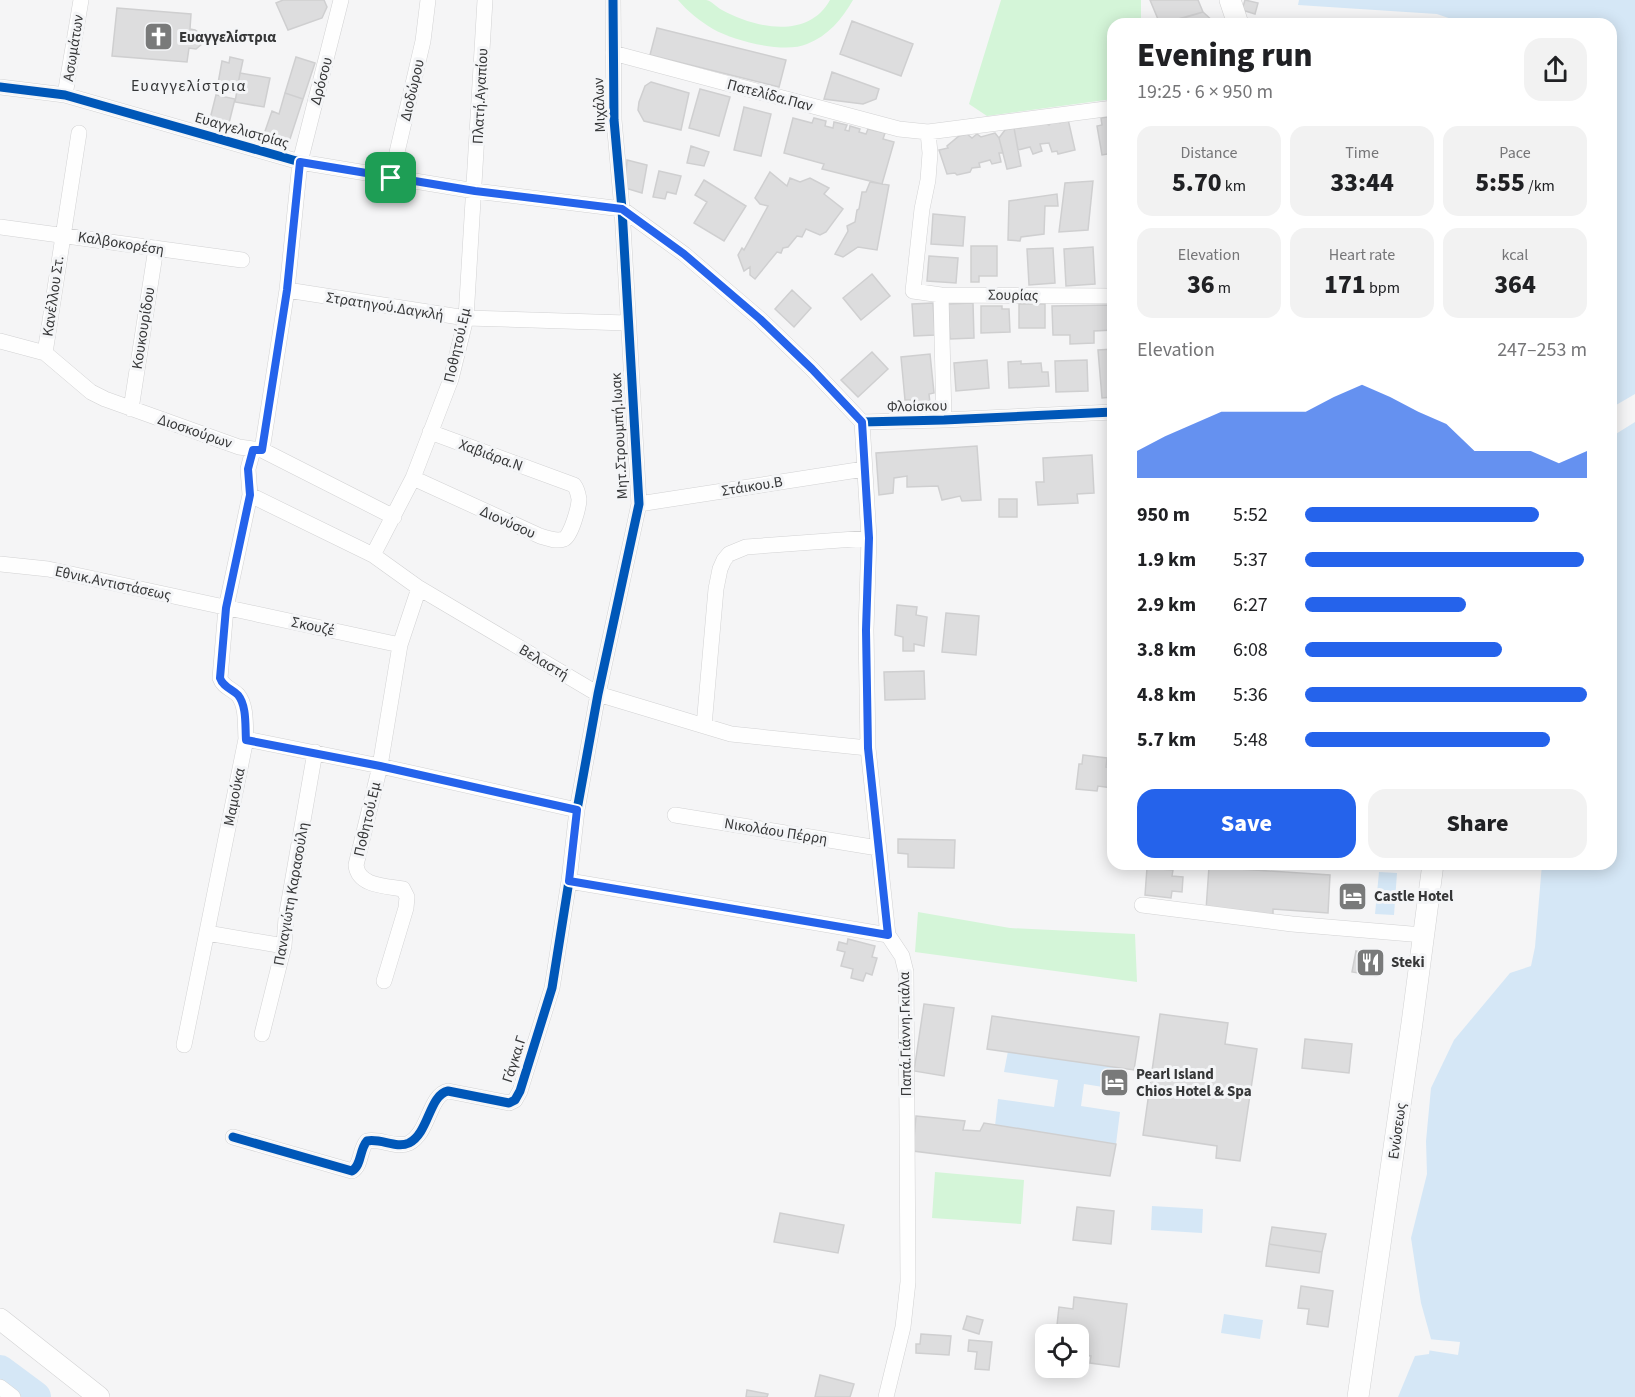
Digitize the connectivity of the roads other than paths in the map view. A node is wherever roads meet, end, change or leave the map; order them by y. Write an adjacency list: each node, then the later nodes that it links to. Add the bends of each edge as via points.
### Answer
1 (81, 0): 10 (street, Ασωμάτων)
2 (341, 0): 14 (street, Δρόσου)
3 (428, 0): 15 (street, Διοδώρου, via 423,41)
4 (485, 0): 16 (street, Πλατή.Αγαπίου)
5 (613, 0): 8 (street, Μιχάλων)
6 (1230, 0): 7 (main road)
7 (1236, 18)
8 (613, 53): 12 (street, Πατελίδα.Παν, via 899,129); 17 (street, Μιχάλων)
9 (0, 87): 10 (street, Ευαγγελιστρίας)
10 (65, 95): 14 (street, Ευαγγελιστρίας)
11 (1107, 109): 12 (street, Πατελίδα.Παν)
12 (928, 132): 23 (street, Σουρίας, via 928,180 913,291)
13 (79, 133): 19 (street, Κανέλλου Στ.)
14 (300, 162): 15 (street, Ευαγγελιστρίας); 22 (street, Μαμούκα)
15 (391, 178): 16 (street, Ευαγγελιστρίας)
16 (475, 191): 17 (street, Ευαγγελιστρίας); 25 (street, Ποθητού.Εμ)
17 (622, 209): 26 (street, Μητ.Στρουμπή.Ιωακ); 32 (street, via 684,254 760,319)
18 (0, 226): 19 (street, Καλβοκορέση)
19 (62, 234): 20 (street, Καλβοκορέση); 28 (street, Κανέλλου Στ.)
20 (156, 248): 21 (street, Καλβοκορέση); 29 (street, Κουκουρίδου)
21 (242, 260)
22 (287, 290): 25 (street, Στρατηγού.Δαγκλή); 34 (street, Μαμούκα)
23 (941, 295): 24 (street, Σουρίας); 31 (street)
24 (1107, 296)
25 (466, 318): 26 (street, Στρατηγού.Δαγκλή); 33 (street, Ποθητού.Εμ, via 450,379)
26 (627, 322): 39 (street, Μητ.Στρουμπή.Ιωακ)
27 (0, 341): 28 (street, Διοσκούρων)
28 (45, 353): 29 (street, Διοσκούρων, via 91,392)
29 (131, 409): 34 (street, Διοσκούρων)
30 (1107, 412): 31 (street, Φλοίσκου)
31 (944, 420): 32 (street, Φλοίσκου)
32 (862, 422): 35 (street, Παπά.Γιάννη.Γκιάλα)
33 (430, 432): 36 (street, Χαβιάρα.Ν); 37 (street, Ποθητού.Εμ)
34 (257, 450): 38 (street, Μαμούκα, via 248,469); 40 (street, Διοσκούρων)
35 (864, 469): 39 (street, Στάικου.Β); 41 (street, Παπά.Γιάννη.Γκιάλα)
36 (552, 477): 37 (street, Διονύσου, via 574,485 579,498 569,535 555,540)
37 (413, 478): 40 (street, Ποθητού.Εμ)
38 (250, 495): 42 (street, Βελαστή); 45 (street, Μαμούκα)
39 (639, 504): 47 (street, Μητ.Στρουμπή.Ιωακ)
40 (394, 517): 42 (street, Ποθητού.Εμ)
41 (869, 538): 48 (street, via 746,547 724,560 716,589); 50 (street, Παπά.Γιάννη.Γκιάλα)
42 (373, 555): 44 (street, Βελαστή)
43 (0, 564): 45 (street, Εθνικ.Αντιστάσεως, via 48,569)
44 (419, 588): 46 (street, Ποθητού.Εμ); 47 (street, Βελαστή)
45 (226, 608): 46 (street, Σκουζέ); 49 (street, Μαμούκα, via 220,678 239,696 245,714)
46 (400, 645): 52 (street, Ποθητού.Εμ)
47 (598, 694): 48 (street, Βελαστή); 53 (street, Γάγκα.Γ)
48 (704, 726): 50 (street, Βελαστή, via 732,734)
49 (246, 740): 51 (street); 59 (street, Μαμούκα)
50 (868, 748): 55 (street, Παπά.Γιάννη.Γκιάλα)
51 (315, 752): 52 (street); 62 (street, Παναγιώτη Καρασούλη)
52 (380, 766): 53 (street); 63 (street, Ποθητού.Εμ, via 356,865 364,881 402,889 407,897)
53 (577, 810): 57 (street, Γάγκα.Γ)
54 (675, 815): 55 (street, Νικολάου Πέρρη)
55 (878, 848): 60 (street, Παπά.Γιάννη.Γκιάλα)
56 (1432, 870): 61 (main road, Ενώσεως)
57 (569, 881): 60 (street); 66 (street, Γάγκα.Γ, via 552,988 515,1100 509,1103 443,1091 415,1138 400,1145 367,1141 357,1168 352,1171)
58 (1142, 905): 61 (street)
59 (207, 933): 62 (street); 65 (street, Μαμούκα)
60 (888, 935): 73 (street, Παπά.Γιάννη.Γκιάλα, via 902,956 906,972 908,1282 903,1327)
61 (1423, 935): 74 (main road, Ενώσεως)
62 (284, 946): 64 (street, Παναγιώτη Καρασούλη)
63 (384, 981)
64 (262, 1034)
65 (184, 1045)
66 (233, 1137)
67 (0, 1319): 72 (main road)
68 (0, 1335): 71 (main road)
69 (0, 1387): 70 (street)
70 (13, 1397)
71 (79, 1397)
72 (99, 1397)
73 (886, 1397)
74 (1358, 1397)

